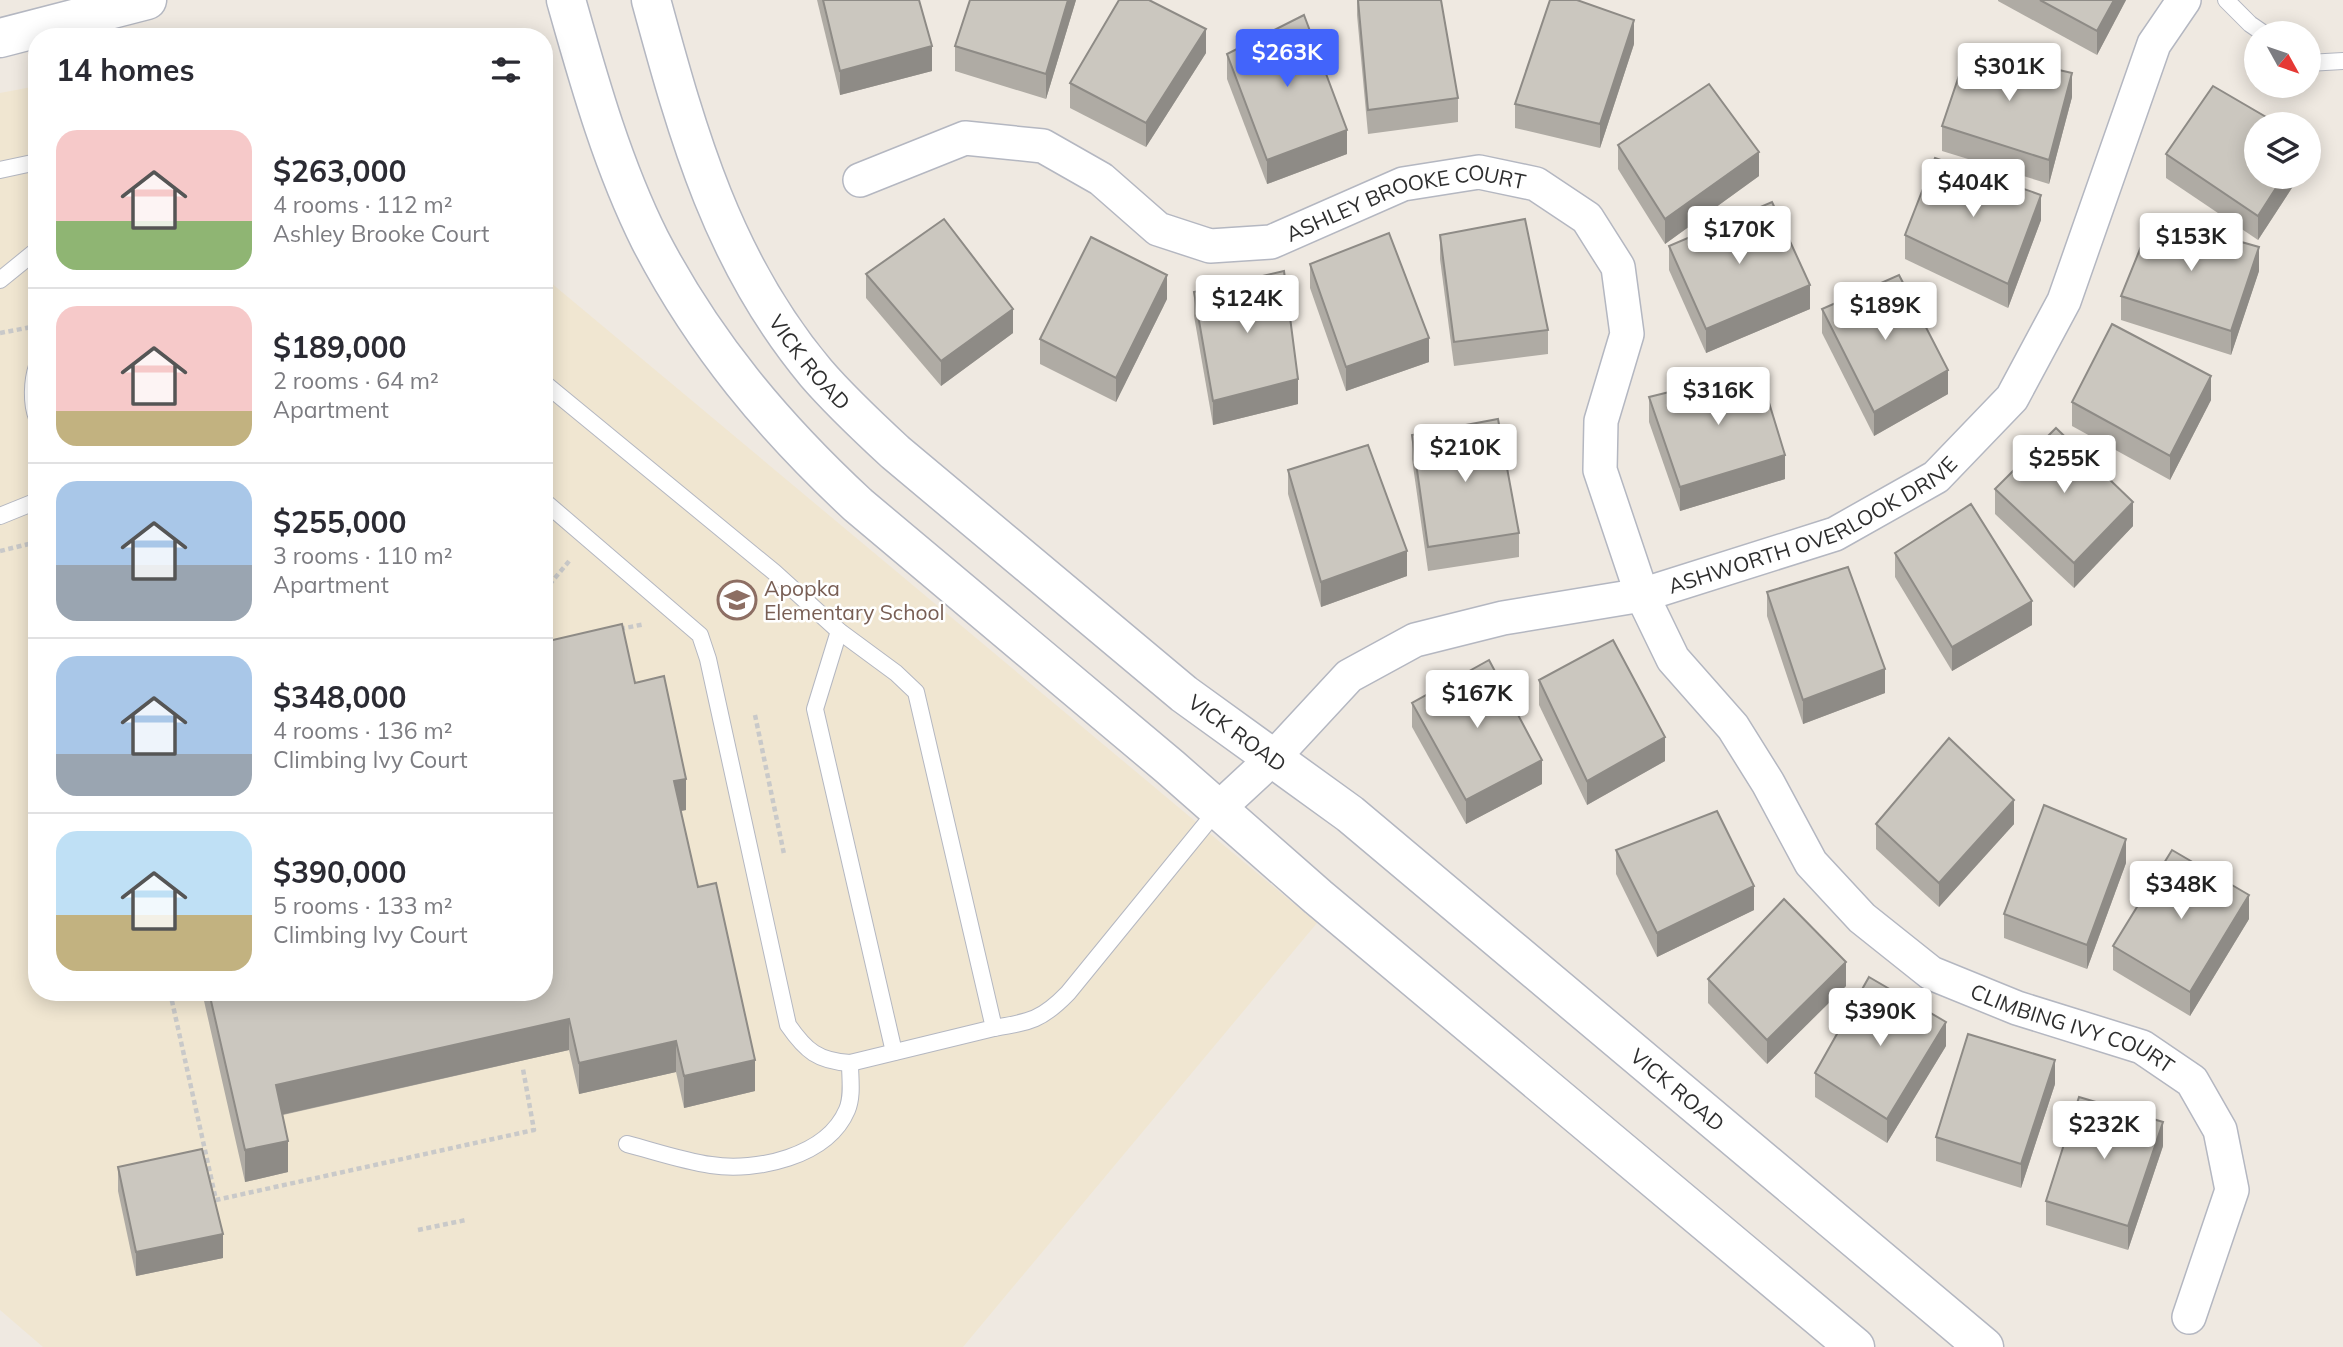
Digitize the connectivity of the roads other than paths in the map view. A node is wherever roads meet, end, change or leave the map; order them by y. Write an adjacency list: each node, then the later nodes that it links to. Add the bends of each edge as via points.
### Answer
1 (146, 0): 7 (street)
2 (566, 0): 24 (street, via 598,111 650,239 720,354 764,411 858,505)
3 (651, 0): 23 (street, VICK ROAD, via 714,203 741,261 815,372 905,461 1184,694)
4 (2184, 0): 21 (street, ASHWORTH OVERLOOK DRIVE, via 2154,44 2064,301 2012,398 1936,477 1835,534)
5 (2226, 0): 6 (lane)
6 (2247, 21)
7 (38, 28)
8 (28, 31): 9 (street)
9 (0, 38)
10 (2343, 61): 11 (lane)
11 (2321, 62)
12 (28, 164): 13 (lane)
13 (0, 170)
14 (860, 180): 21 (street, ASHLEY BROOKE COURT, via 965,138 1043,146 1101,179 1158,229 1210,246 1271,242 1403,184 1479,172 1536,184 1587,218 1618,267 1627,334 1601,421 1600,470)
15 (28, 257): 16 (lane)
16 (0, 280)
17 (553, 390): 22 (lane, via 774,572)
18 (28, 505): 20 (lane)
19 (553, 509): 27 (lane, via 700,635 788,1025 813,1053)
20 (0, 516)
21 (1642, 595): 23 (street, ASHWORTH OVERLOOK DRIVE, via 1503,618 1415,640 1349,676); 29 (street, CLIMBING IVY COURT, via 1673,659 1733,727 1811,863 1862,918 1931,973 2017,1008 2142,1047 2192,1081 2220,1130 2232,1190)
22 (839, 632): 25 (lane, via 916,692); 26 (lane, via 815,709)
23 (1273, 758): 24 (street, ASHWORTH OVERLOOK DRIVE); 31 (street, VICK ROAD, via 1350,814)
24 (1218, 808): 25 (lane, via 1052,1010 1031,1021); 30 (street)
25 (994, 1028): 26 (lane)
26 (894, 1052): 27 (lane)
27 (850, 1063): 28 (lane, via 851,1091 840,1124 792,1157 751,1167 711,1165)
28 (627, 1144)
29 (2189, 1317)
30 (1855, 1347)
31 (1984, 1347)

